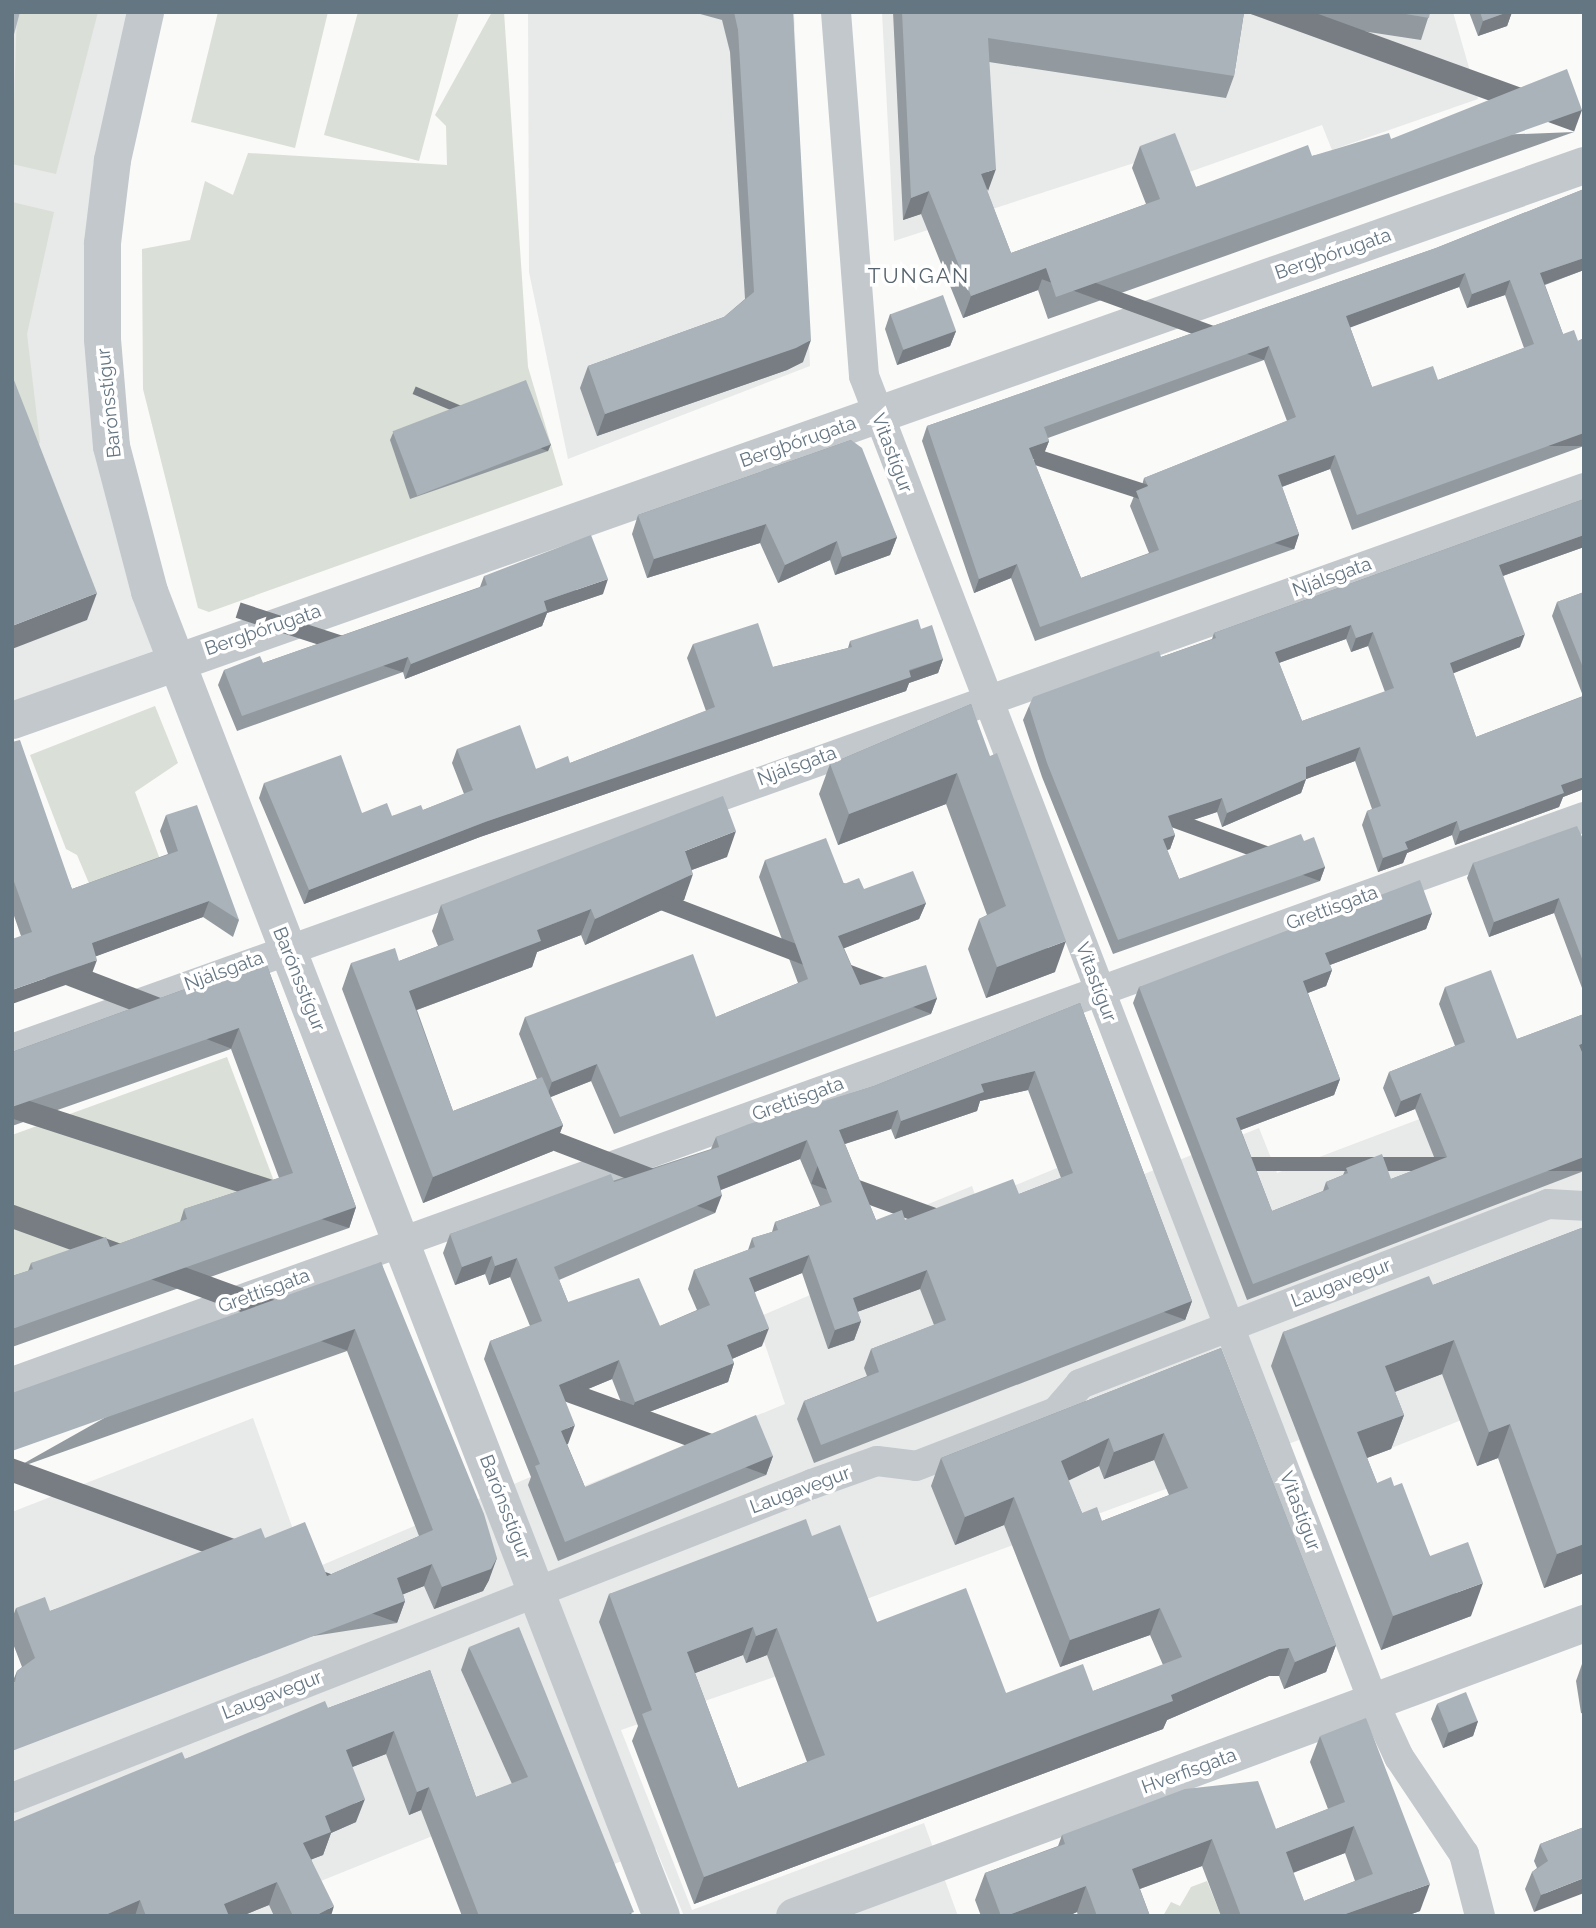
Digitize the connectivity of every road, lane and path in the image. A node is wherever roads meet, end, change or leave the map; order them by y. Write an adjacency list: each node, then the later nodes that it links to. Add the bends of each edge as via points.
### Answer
1 (145, 12): 6 (street, Barónsstígur, via 112,160 102,243 102,339 111,446)
2 (836, 12): 4 (street, Vitastígur, via 860,353)
3 (1584, 165): 4 (street, Bergþórugata)
4 (877, 415): 6 (street, Bergþórugata); 7 (street, Vitastígur)
5 (1584, 488): 7 (street, Njálsgata)
6 (174, 661): 8 (street, Bergþórugata); 10 (street, Barónsstígur)
7 (986, 699): 10 (street, Njálsgata); 11 (street, Vitastígur)
8 (12, 720)
9 (1584, 817): 11 (street, Grettisgata)
10 (286, 949): 12 (street, Njálsgata); 14 (street, Barónsstígur)
11 (1099, 991): 14 (street, Grettisgata); 15 (street, Vitastígur)
12 (12, 1049)
13 (1584, 1206): 15 (street, Laugavegur, via 1548,1204)
14 (402, 1242): 16 (street, Grettisgata); 17 (street, Barónsstígur)
15 (1229, 1327): 17 (street, Laugavegur, via 1080,1384 1056,1412 916,1466 877,1461); 19 (street, Vitastígur)
16 (12, 1382)
17 (537, 1591): 20 (street, Laugavegur); 21 (street, Barónsstígur)
18 (1584, 1623): 19 (street, Hverfisgata)
19 (1374, 1703): 22 (street, Hverfisgata); 23 (street, Vitastígur, via 1399,1757 1464,1854)
20 (12, 1798)
21 (661, 1916)
22 (794, 1916)
23 (1480, 1916)

